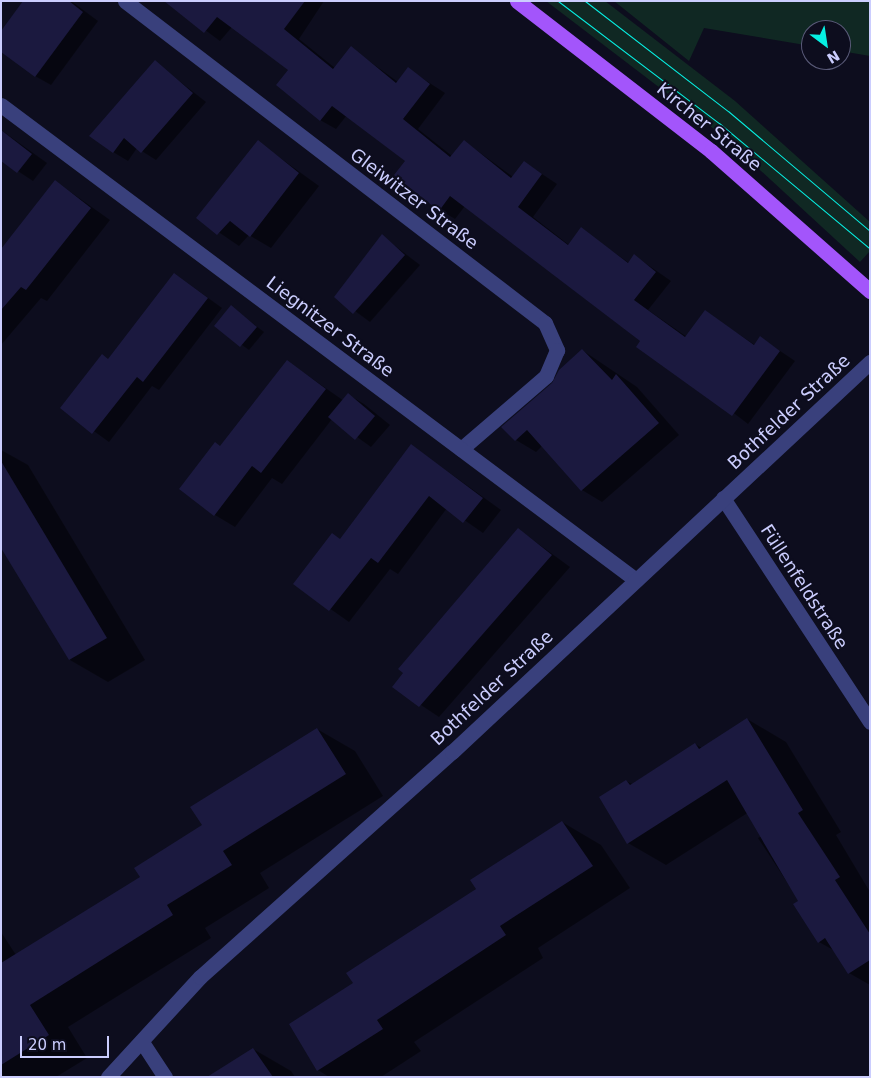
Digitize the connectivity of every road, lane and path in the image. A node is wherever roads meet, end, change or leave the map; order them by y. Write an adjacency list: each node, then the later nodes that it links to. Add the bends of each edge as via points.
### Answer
1 (125, 1): 6 (street, Gleiwitzer Straße, via 545,323 558,350 546,376)
2 (517, 1): 4 (main road, Kircher Straße, via 712,151)
3 (1, 105): 6 (street, Liegnitzer Straße)
4 (870, 291)
5 (870, 362): 7 (street, Bothfelder Straße)
6 (461, 449): 8 (street, Liegnitzer Straße)
7 (723, 498): 8 (street, Bothfelder Straße); 9 (street, Füllenfeldstraße)
8 (636, 580): 10 (street, Bothfelder Straße, via 200,977)
9 (870, 722)
10 (142, 1042): 11 (street, Bothfelder Straße); 12 (street)
11 (108, 1077)
12 (165, 1077)

